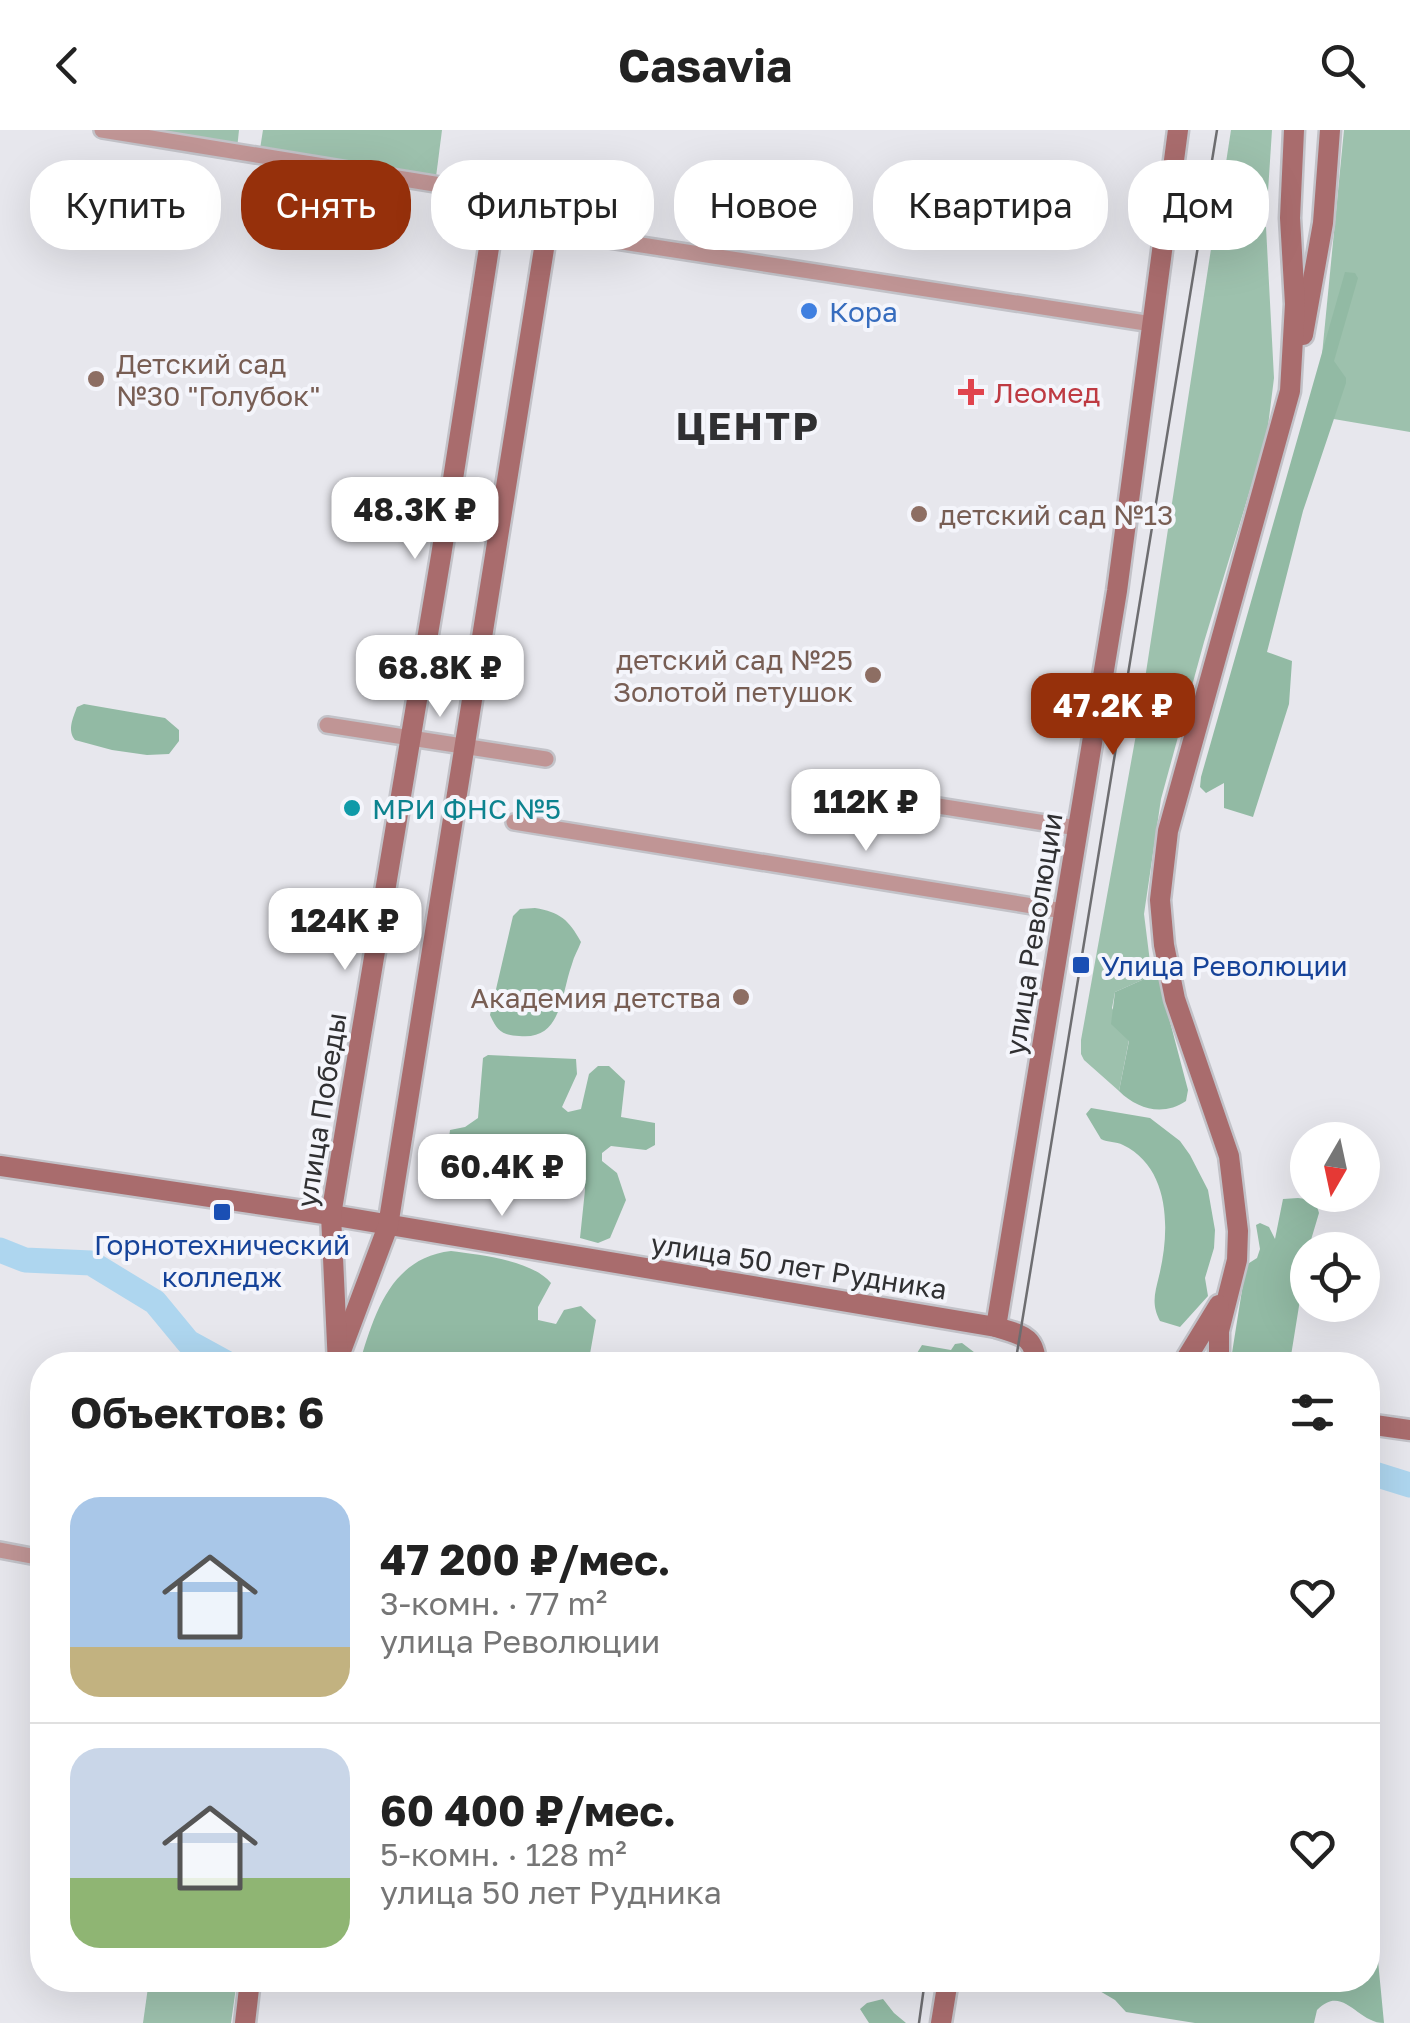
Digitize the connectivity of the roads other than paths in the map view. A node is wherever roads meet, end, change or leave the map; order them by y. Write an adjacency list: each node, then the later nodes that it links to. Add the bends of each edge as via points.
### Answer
1 (102, 130): 5 (street)
2 (1178, 130): 9 (street, улица Революции)
3 (1294, 130): 10 (street)
4 (1330, 130): 10 (street, via 1314,287)
5 (431, 183)
6 (654, 247): 9 (street)
7 (489, 250): 12 (street, улица Победы)
8 (544, 250): 13 (street, улица Победы)
9 (1152, 324): 17 (street, улица Революции)
10 (1290, 390): 22 (street, via 1168,831 1160,900 1175,998 1230,1156 1238,1231)
11 (326, 725): 12 (street)
12 (409, 738): 13 (street); 20 (street, улица Победы)
13 (464, 747): 14 (street); 21 (street, улица Победы)
14 (546, 759)
15 (875, 796): 17 (street)
16 (514, 822): 18 (street)
17 (1076, 828): 18 (street, улица Революции)
18 (1063, 911): 23 (street, улица Революции)
19 (0, 1166): 20 (street, улица 50 лет Рудника)
20 (330, 1215): 21 (street, улица 50 лет Рудника); 24 (street, улица Победы)
21 (388, 1226): 23 (street, улица 50 лет Рудника); 25 (street, улица Победы)
22 (1228, 1290): 27 (street); 28 (street)
23 (996, 1327): 26 (street, via 1028,1338)
24 (338, 1352)
25 (341, 1352)
26 (1036, 1352)
27 (1188, 1352)
28 (1222, 1352)
29 (1380, 1426): 30 (street)
30 (1410, 1430)
31 (0, 1550): 32 (street)
32 (30, 1556)
33 (249, 1992): 35 (street)
34 (946, 1992): 36 (street)
35 (245, 2023)
36 (941, 2023)

